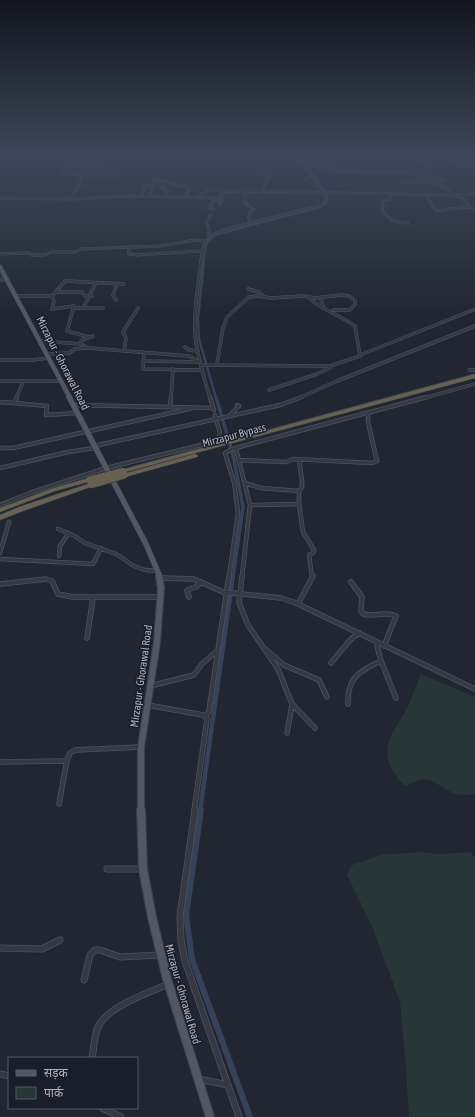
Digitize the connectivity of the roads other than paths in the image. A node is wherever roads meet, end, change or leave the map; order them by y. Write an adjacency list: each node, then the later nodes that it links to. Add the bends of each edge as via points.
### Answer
1 (210, 207): 7 (street)
2 (251, 207): 10 (street, via 254,209 249,214 249,219)
3 (317, 207): 10 (street)
4 (382, 207): 11 (street, via 382,212 393,220)
5 (434, 207): 6 (street, via 436,210)
6 (471, 208): 8 (street)
7 (214, 209)
8 (475, 210)
9 (212, 215): 12 (street, via 206,222)
10 (253, 223): 12 (street)
11 (408, 223)
12 (209, 236): 13 (street)
13 (204, 241): 14 (street); 15 (street)
14 (129, 247): 15 (street, via 129,254 137,255); 16 (street, via 81,249 74,252 50,252 44,255)
15 (201, 251): 45 (street, via 195,318)
16 (0, 254)
17 (1, 270): 18 (main road, Mirzapur - Ghorawal Road)
18 (3, 280): 24 (main road, Mirzapur - Ghorawal Road)
19 (96, 283): 20 (street); 23 (street, via 64,281); 26 (street)
20 (117, 284): 21 (street); 29 (street, via 113,295)
21 (124, 284)
22 (248, 289): 27 (street)
23 (57, 292): 25 (street); 26 (street, via 82,292 85,296)
24 (16, 296): 25 (street); 40 (main road, Mirzapur - Ghorawal Road)
25 (52, 296): 31 (street, via 52,309 74,305)
26 (92, 296): 32 (street)
27 (264, 296): 28 (street); 52 (street, via 249,297 227,317 222,330)
28 (308, 297): 35 (street, via 312,302); 35 (street, via 342,295 349,296 355,302 349,310)
29 (116, 300)
30 (322, 300): 35 (street)
31 (74, 308): 32 (street); 39 (street, via 68,332)
32 (83, 308): 33 (street)
33 (103, 308)
34 (138, 308): 44 (street, via 123,332 126,338)
35 (325, 308): 47 (street, via 355,326)
36 (475, 309): 47 (street)
37 (475, 326): 74 (street, via 337,380 310,395 270,408)
38 (93, 336): 39 (street)
39 (89, 337): 41 (street)
40 (40, 341): 41 (street); 48 (main road, Mirzapur - Ghorawal Road)
41 (80, 343): 43 (street)
42 (185, 347): 45 (street)
43 (86, 348): 44 (street); 48 (street)
44 (124, 351): 46 (street)
45 (198, 351): 51 (street)
46 (144, 352): 50 (street); 51 (street, via 189,356)
47 (360, 355): 53 (street)
48 (47, 356): 49 (street, via 33,360); 61 (main road, Mirzapur - Ghorawal Road)
49 (0, 360)
50 (144, 361): 51 (street); 54 (street, via 144,369)
51 (200, 363): 52 (street); 55 (street)
52 (217, 364): 53 (street)
53 (332, 366): 64 (street, via 318,374)
54 (173, 369): 55 (street); 69 (street)
55 (202, 370): 70 (street, via 214,409)
56 (469, 370): 57 (street)
57 (475, 370)
58 (475, 376): 86 (highway, Mirzapur Bypass)
59 (475, 380): 86 (highway, Mirzapur Bypass)
60 (0, 381): 62 (street)
61 (61, 381): 62 (street); 67 (main road, Mirzapur - Ghorawal Road)
62 (23, 382): 66 (street)
63 (475, 384): 72 (street)
64 (269, 390)
65 (0, 402): 66 (street)
66 (14, 403): 71 (street, via 47,406 46,415)
67 (73, 405): 69 (street); 71 (main road, Mirzapur - Ghorawal Road)
68 (237, 405): 74 (street, via 239,406)
69 (170, 407): 70 (street)
70 (193, 408): 76 (street)
71 (77, 413): 76 (main road, Mirzapur - Ghorawal Road)
72 (367, 413): 80 (street); 83 (street, via 376,462)
73 (215, 415): 75 (street)
74 (229, 417): 75 (street)
75 (218, 419): 77 (street); 85 (street, via 218,441)
76 (86, 431): 77 (main road, Mirzapur - Ghorawal Road); 79 (street)
77 (95, 447): 84 (street); 85 (main road, Mirzapur - Ghorawal Road)
78 (0, 448): 79 (street)
79 (5, 449): 81 (street)
80 (234, 449): 82 (street); 107 (street, via 225,454 238,492 238,514)
81 (0, 451)
82 (238, 460): 83 (street); 88 (street)
83 (300, 460): 89 (street, via 302,484)
84 (0, 468)
85 (106, 468): 91 (street); 102 (main road, Mirzapur - Ghorawal Road)
86 (124, 473): 87 (highway, Mirzapur Bypass, bridge)
87 (90, 482): 93 (highway, via 53,490); 94 (highway, Mirzapur Bypass)
88 (245, 483): 89 (street, via 261,488); 92 (street)
89 (298, 491): 90 (street)
90 (299, 504): 92 (street); 112 (street, via 304,535 314,550 309,555 313,579)
91 (0, 505)
92 (250, 505): 108 (street)
93 (0, 510)
94 (0, 518)
95 (9, 522): 99 (street)
96 (58, 529): 97 (street)
97 (68, 534): 98 (street, via 85,544); 100 (street, via 60,546)
98 (101, 548): 101 (street, via 94,564); 102 (street, via 134,566)
99 (0, 553)
100 (59, 556)
101 (0, 558)
102 (158, 571): 103 (main road, Mirzapur - Ghorawal Road)
103 (160, 578): 104 (street, via 194,579); 109 (main road, Mirzapur - Ghorawal Road)
104 (201, 582): 107 (street); 110 (street, via 187,590)
105 (351, 582): 116 (street, via 362,597 363,614 396,616 395,624)
106 (0, 584): 111 (street, via 12,585 45,579 52,581 56,592 61,595)
107 (228, 592): 108 (street); 118 (street)
108 (238, 594): 112 (street, via 281,598); 117 (street, via 248,625)
109 (161, 597): 111 (street); 121 (main road, Mirzapur - Ghorawal Road)
110 (189, 597)
111 (93, 598): 114 (street)
112 (298, 604): 113 (street)
113 (359, 633): 115 (street); 120 (street)
114 (87, 638)
115 (376, 642): 116 (street); 119 (street)
116 (384, 646): 122 (street)
117 (262, 647): 123 (street, via 284,665 319,680); 125 (street, via 278,669)
118 (218, 650): 121 (street, via 202,664 197,674); 128 (street, via 209,711)
119 (381, 661): 124 (street); 126 (street, via 358,673 347,692)
120 (331, 663)
121 (150, 686): 127 (main road, Mirzapur - Ghorawal Road)
122 (475, 689)
123 (327, 697)
124 (396, 698)
125 (292, 704): 129 (street); 130 (street)
126 (348, 704)
127 (147, 705): 128 (street); 131 (main road, Mirzapur - Ghorawal Road)
128 (206, 716): 144 (street, via 180,916 181,940 188,971)
129 (315, 728)
130 (287, 733)
131 (141, 747): 132 (street, via 75,750 70,753); 136 (main road, Mirzapur - Ghorawal Road)
132 (67, 760): 133 (street); 134 (street)
133 (0, 762)
134 (59, 804)
135 (107, 868): 136 (street)
136 (143, 869): 139 (main road, Mirzapur - Ghorawal Road)
137 (60, 940): 138 (street, via 42,949)
138 (0, 948)
139 (161, 954): 140 (street, via 120,956 95,950 90,955); 141 (main road, Mirzapur - Ghorawal Road)
140 (84, 980)
141 (169, 984): 142 (street, via 122,1005 102,1020 97,1028); 143 (main road, Mirzapur - Ghorawal Road)
142 (92, 1057)
143 (198, 1079): 144 (street); 147 (main road, Mirzapur - Ghorawal Road)
144 (228, 1085): 148 (street)
145 (104, 1109): 146 (street)
146 (121, 1117)
147 (210, 1117)
148 (239, 1117)

